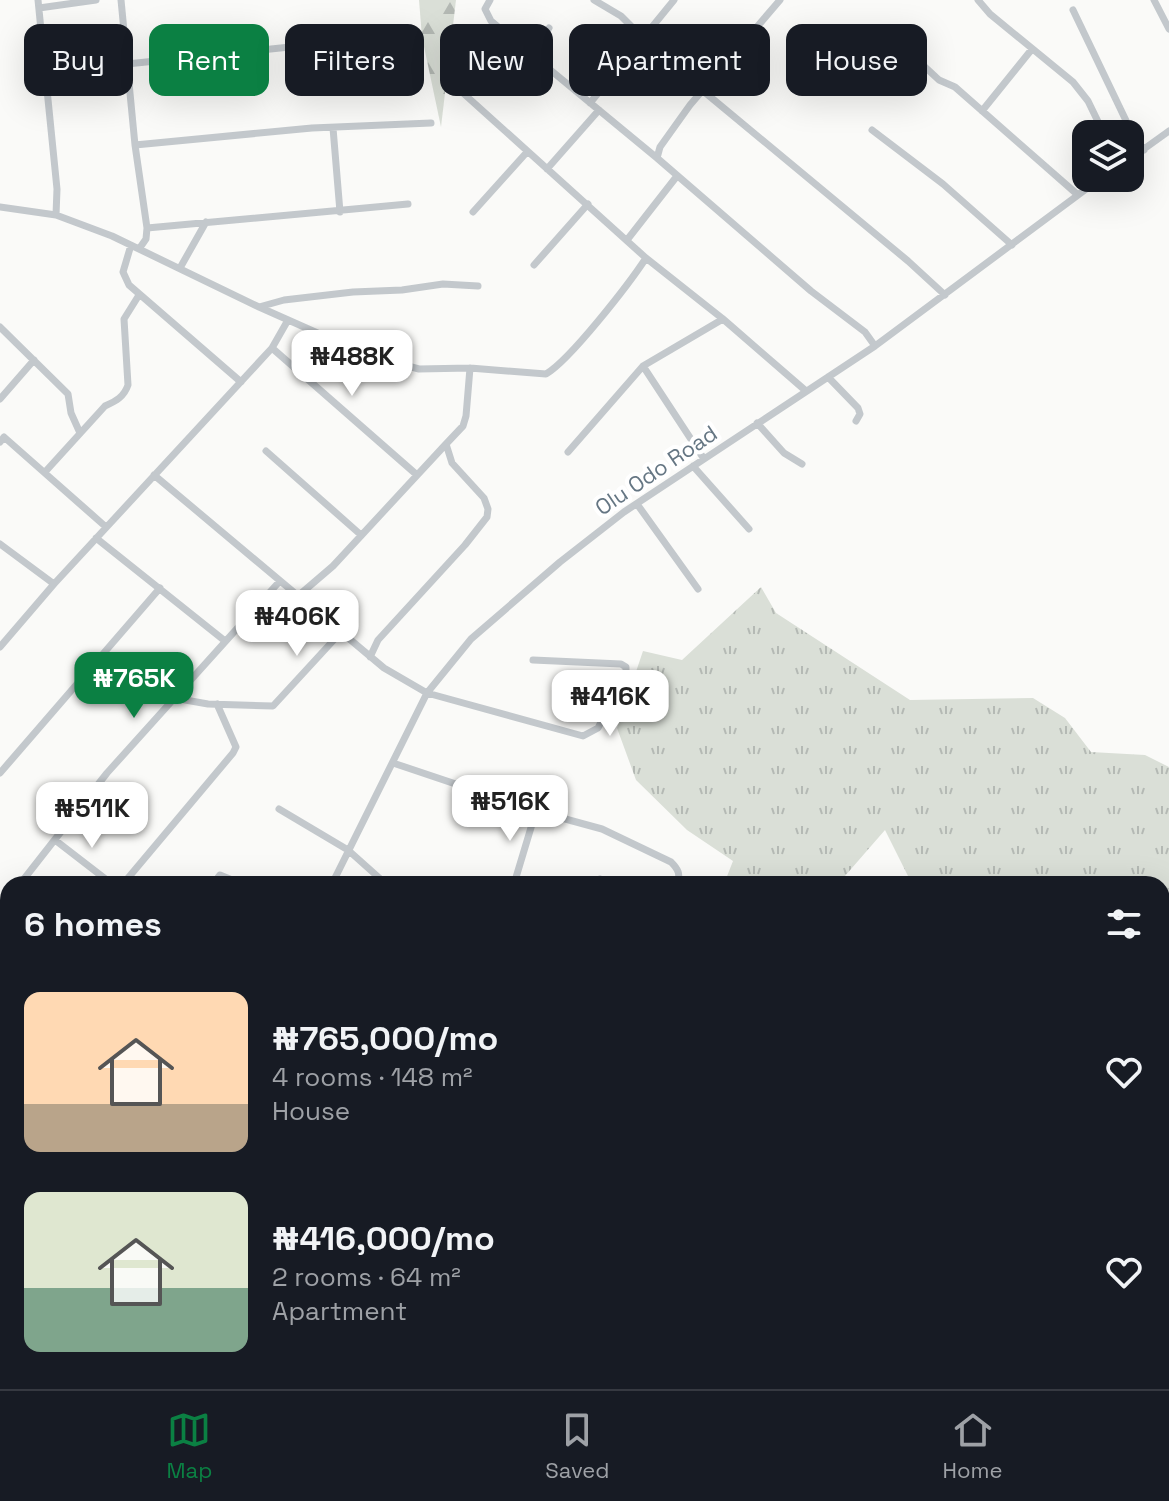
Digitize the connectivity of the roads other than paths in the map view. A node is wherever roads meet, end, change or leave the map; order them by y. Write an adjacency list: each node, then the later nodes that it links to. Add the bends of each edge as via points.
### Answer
1 (96, 0): 9 (street)
2 (121, 0): 11 (street)
3 (490, 0): 12 (street, via 485,9)
4 (594, 0): 13 (street)
5 (674, 0): 14 (street)
6 (780, 0): 15 (street)
7 (1154, 0): 16 (street)
8 (983, 2): 18 (street)
9 (38, 4): 49 (street)
10 (1073, 10): 31 (street)
11 (123, 24)
12 (496, 24)
13 (629, 24)
14 (653, 24)
15 (759, 24)
16 (1169, 29)
17 (285, 48): 19 (street)
18 (1032, 49): 29 (street); 30 (street, via 1073,82)
19 (133, 63)
20 (927, 69): 29 (street)
21 (553, 73): 27 (street)
22 (130, 96): 36 (street)
23 (466, 96): 38 (street)
24 (596, 96): 27 (street)
25 (698, 96): 39 (street)
26 (709, 96): 60 (street)
27 (590, 103): 28 (street)
28 (599, 110): 39 (street); 40 (street)
29 (982, 111): 43 (street)
30 (1097, 120)
31 (1126, 120)
32 (431, 123): 33 (street)
33 (333, 128): 36 (street); 47 (street)
34 (872, 130): 53 (street)
35 (1169, 131): 37 (street)
36 (135, 145): 51 (street)
37 (1144, 150)
38 (527, 152): 40 (street); 48 (street)
39 (657, 158): 41 (street)
40 (547, 169): 45 (street)
41 (677, 176): 52 (street); 65 (street, via 865,332)
42 (1082, 192): 43 (street, Olu Odo Road)
43 (1078, 195): 53 (street, Olu Odo Road)
44 (408, 204): 47 (street)
45 (588, 204): 52 (street); 56 (street)
46 (0, 207): 49 (street)
47 (340, 212): 50 (street)
48 (473, 212)
49 (56, 215): 54 (street)
50 (206, 222): 51 (street); 57 (street)
51 (147, 228): 54 (street, via 146,239)
52 (627, 240): 55 (street)
53 (1012, 245): 60 (street, Olu Odo Road)
54 (135, 247): 57 (street); 59 (street, via 123,272)
55 (646, 258): 62 (street); 69 (street, via 554,369 546,374)
56 (534, 265)
57 (180, 268): 61 (street)
58 (478, 286): 61 (street, via 436,284)
59 (139, 295): 71 (street); 76 (street, via 124,319 125,393)
60 (945, 295): 65 (street, Olu Odo Road)
61 (259, 307): 63 (street)
62 (723, 319): 68 (street); 72 (street)
63 (288, 320): 66 (street); 69 (street, via 395,363 419,369)
64 (0, 327): 67 (street)
65 (875, 346): 70 (street, Olu Odo Road)
66 (272, 348): 71 (street); 86 (street)
67 (34, 360): 73 (street); 76 (street, via 68,394)
68 (643, 366): 80 (street); 81 (street)
69 (470, 368): 78 (street, via 463,426)
70 (828, 377): 72 (street, Olu Odo Road); 74 (street, via 858,408)
71 (241, 382): 85 (street)
72 (806, 391): 75 (street, Olu Odo Road)
73 (0, 399)
74 (856, 421)
75 (757, 423): 81 (street, Olu Odo Road); 82 (street)
76 (80, 433): 84 (street)
77 (1, 438): 84 (street)
78 (446, 444): 86 (street); 101 (street, via 452,463 484,498 487,517 378,640)
79 (266, 451): 90 (street)
80 (568, 452)
81 (704, 459): 83 (street, Olu Odo Road)
82 (802, 464)
83 (693, 466): 87 (street, Olu Odo Road); 89 (street)
84 (45, 472): 88 (street)
85 (154, 475): 88 (street); 93 (street)
86 (417, 475): 90 (street)
87 (637, 504): 96 (street); 103 (street, Olu Odo Road, via 471,639)
88 (106, 527): 91 (street)
89 (749, 529)
90 (361, 535): 97 (street)
91 (96, 538): 94 (street); 95 (street)
92 (0, 544): 94 (street)
93 (279, 582): 97 (street); 99 (street)
94 (54, 584): 100 (street)
95 (160, 588): 99 (street); 107 (street)
96 (698, 589)
97 (298, 596): 98 (street)
98 (342, 631): 101 (street); 105 (street, via 273,706)
99 (225, 641): 104 (street)
100 (0, 647)
101 (370, 657): 103 (street)
102 (533, 660): 103 (street, via 626,667 598,728 583,736)
103 (427, 693): 106 (street, Olu Odo Road)
104 (174, 698): 105 (street); 110 (street)
105 (217, 704): 114 (street, via 236,747 233,753)
106 (393, 763): 109 (street); 111 (street, Olu Odo Road)
107 (0, 773)
108 (279, 809): 111 (street)
109 (536, 811): 117 (street); 118 (street, via 602,829 671,862)
110 (55, 840): 112 (street); 113 (street)
111 (348, 850): 115 (street, Olu Odo Road); 116 (street)
112 (26, 876)
113 (102, 876)
114 (130, 876)
115 (336, 876)
116 (377, 876)
117 (516, 876)
118 (680, 876)

